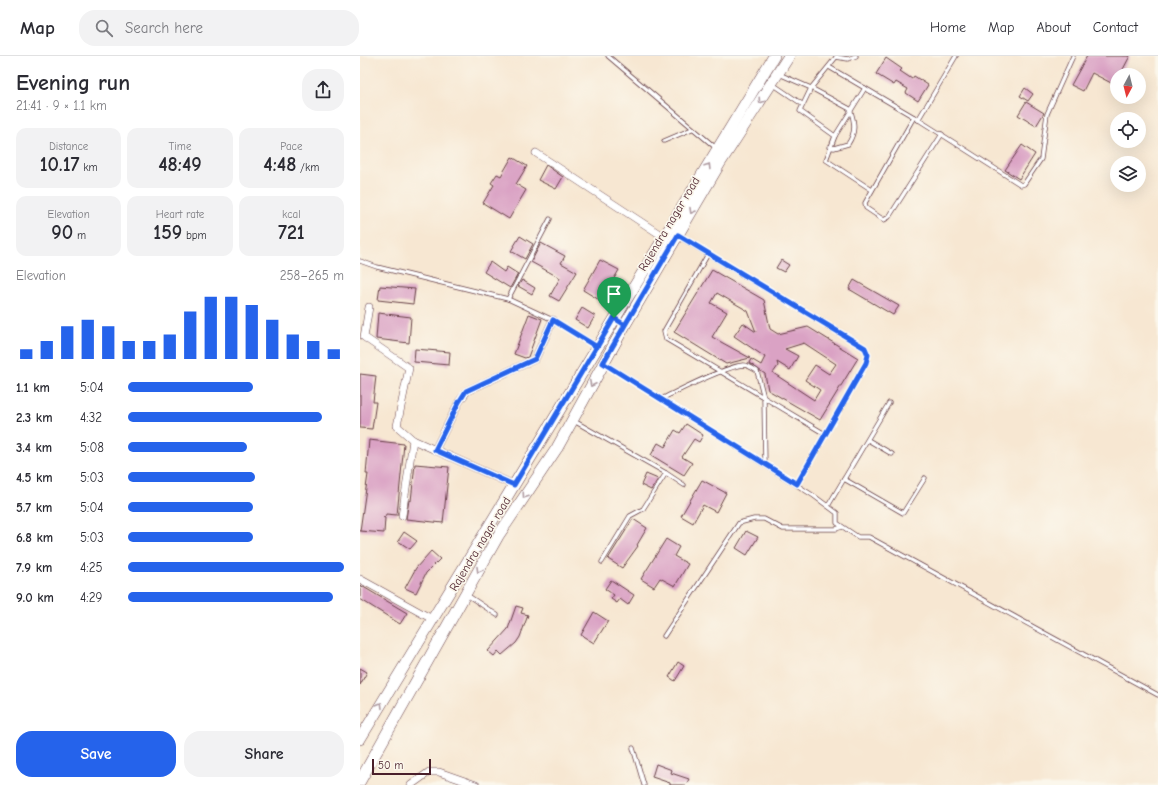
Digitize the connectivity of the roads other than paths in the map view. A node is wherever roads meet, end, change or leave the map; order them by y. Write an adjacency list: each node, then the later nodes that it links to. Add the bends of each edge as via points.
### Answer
1 (608, 56): 16 (lane)
2 (774, 56): 21 (main road, Rajendra nagar road)
3 (789, 56): 9 (main road, Rajendra nagar road)
4 (856, 56): 7 (lane, via 848,59)
5 (956, 56): 15 (lane)
6 (1074, 56): 17 (lane, via 1047,114 1041,159 1024,184 1018,184)
7 (837, 57): 8 (lane)
8 (829, 67): 11 (lane); 12 (lane)
9 (778, 74): 10 (main road, Rajendra nagar road); 11 (lane)
10 (772, 84): 13 (lane); 25 (main road, Rajendra nagar road, one-way to 25, via 720,163)
11 (811, 88): 13 (lane); 14 (lane)
12 (865, 88): 14 (lane); 15 (lane)
13 (802, 104): 18 (lane, via 801,114)
14 (850, 109): 18 (lane); 20 (lane, via 855,126 853,137 848,144)
15 (916, 119): 17 (lane); 23 (lane)
16 (692, 129): 19 (lane); 21 (lane)
17 (942, 134): 23 (lane, via 887,219 884,220 864,206)
18 (834, 136): 20 (lane)
19 (664, 141)
20 (829, 147): 23 (lane, via 827,162)
21 (718, 150): 26 (main road, Rajendra nagar road, one-way to 21)
22 (536, 153): 26 (street)
23 (872, 190)
24 (550, 219): 29 (lane)
25 (678, 235): 27 (lane); 33 (main road, Rajendra nagar road)
26 (664, 237): 31 (main road, Rajendra nagar road)
27 (708, 254): 36 (lane, via 664,331 664,336 666,340); 41 (lane, via 865,348 868,355 866,363)
28 (360, 261): 29 (lane)
29 (508, 299): 32 (lane)
30 (369, 307): 42 (street, via 364,336 409,368 397,426)
31 (614, 318): 33 (main road); 34 (main road, Rajendra nagar road)
32 (553, 320): 34 (lane); 44 (street, via 535,359 466,391)
33 (625, 325): 35 (main road, Rajendra nagar road)
34 (597, 347): 51 (main road, Rajendra nagar road)
35 (603, 363): 38 (lane); 40 (main road, Rajendra nagar road, one-way to 40)
36 (721, 372): 37 (lane); 37 (lane, via 742,365 748,366 758,373); 38 (lane)
37 (764, 398): 41 (lane); 46 (lane)
38 (661, 399): 46 (lane)
39 (889, 403): 43 (lane)
40 (573, 421): 47 (lane); 58 (main road, Rajendra nagar road, one-way to 58, via 498,536)
41 (825, 434): 50 (lane)
42 (413, 440): 44 (street); 54 (street)
43 (868, 440): 45 (lane); 49 (lane)
44 (435, 450): 51 (street)
45 (892, 454)
46 (765, 464): 50 (lane)
47 (666, 473): 52 (lane); 56 (lane, via 643,509 630,516)
48 (925, 478): 49 (lane, via 903,513)
49 (844, 479): 53 (lane)
50 (797, 484): 53 (lane)
51 (514, 485): 60 (main road, Rajendra nagar road)
52 (684, 485)
53 (828, 506): 55 (lane, via 837,512 837,523)
54 (402, 516)
55 (842, 527): 61 (lane, via 783,529 764,519 739,523); 62 (lane, via 858,537 869,537)
56 (602, 562)
57 (360, 579): 60 (street)
58 (465, 594): 59 (lane); 65 (main road, Rajendra nagar road)
59 (498, 615)
60 (432, 619): 63 (main road, Rajendra nagar road, one-way to 60)
61 (664, 636)
62 (1158, 696)
63 (360, 739)
64 (633, 748): 68 (lane)
65 (360, 781)
66 (411, 785): 67 (street, via 429,772 439,772)
67 (476, 785)
68 (644, 785)

